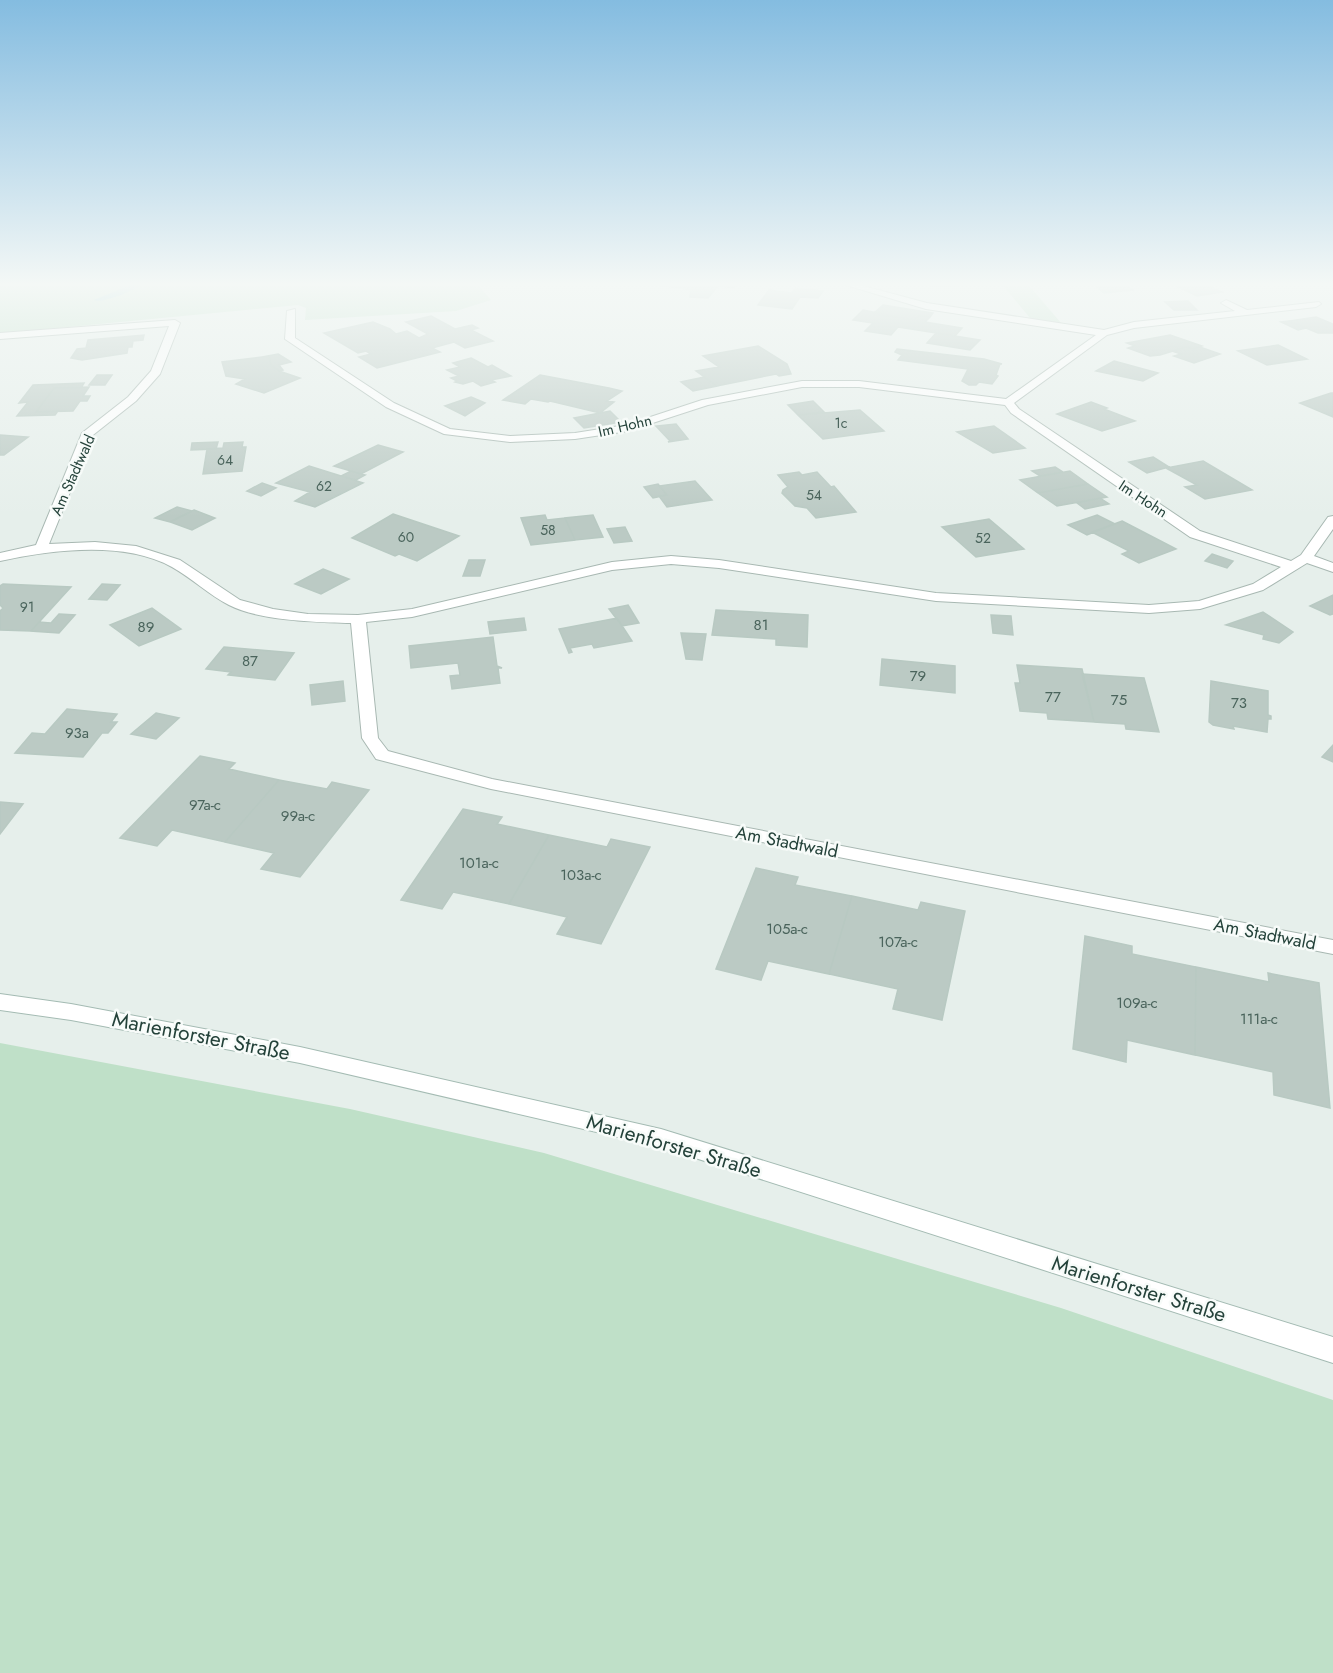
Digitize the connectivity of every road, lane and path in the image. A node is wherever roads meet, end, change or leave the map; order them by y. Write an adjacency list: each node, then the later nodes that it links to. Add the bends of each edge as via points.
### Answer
1 (160, 361): 6 (street, Am Stadtwald, via 156,372 132,399 88,433)
2 (323, 361): 4 (street, Im Hohn, via 390,405 448,432 510,439 575,436 628,428 706,402 802,384 859,384)
3 (1065, 361): 4 (street)
4 (1008, 402): 9 (street, Im Hohn, via 1015,411 1195,534)
5 (1333, 520): 8 (street)
6 (41, 548): 7 (street); 11 (street, via 95,546 136,550 175,563 236,603 308,618)
7 (0, 557)
8 (1306, 558): 9 (street); 10 (street)
9 (1294, 567): 11 (street, via 1228,598 1200,605 1149,609 936,597 671,560 612,566 412,613)
10 (1333, 568)
11 (358, 619): 12 (street, Am Stadtwald, via 370,738 382,755 491,784)
12 (1333, 947)
13 (0, 1002): 14 (street, Marienforster Straße, via 300,1055 661,1138)
14 (1333, 1350)

